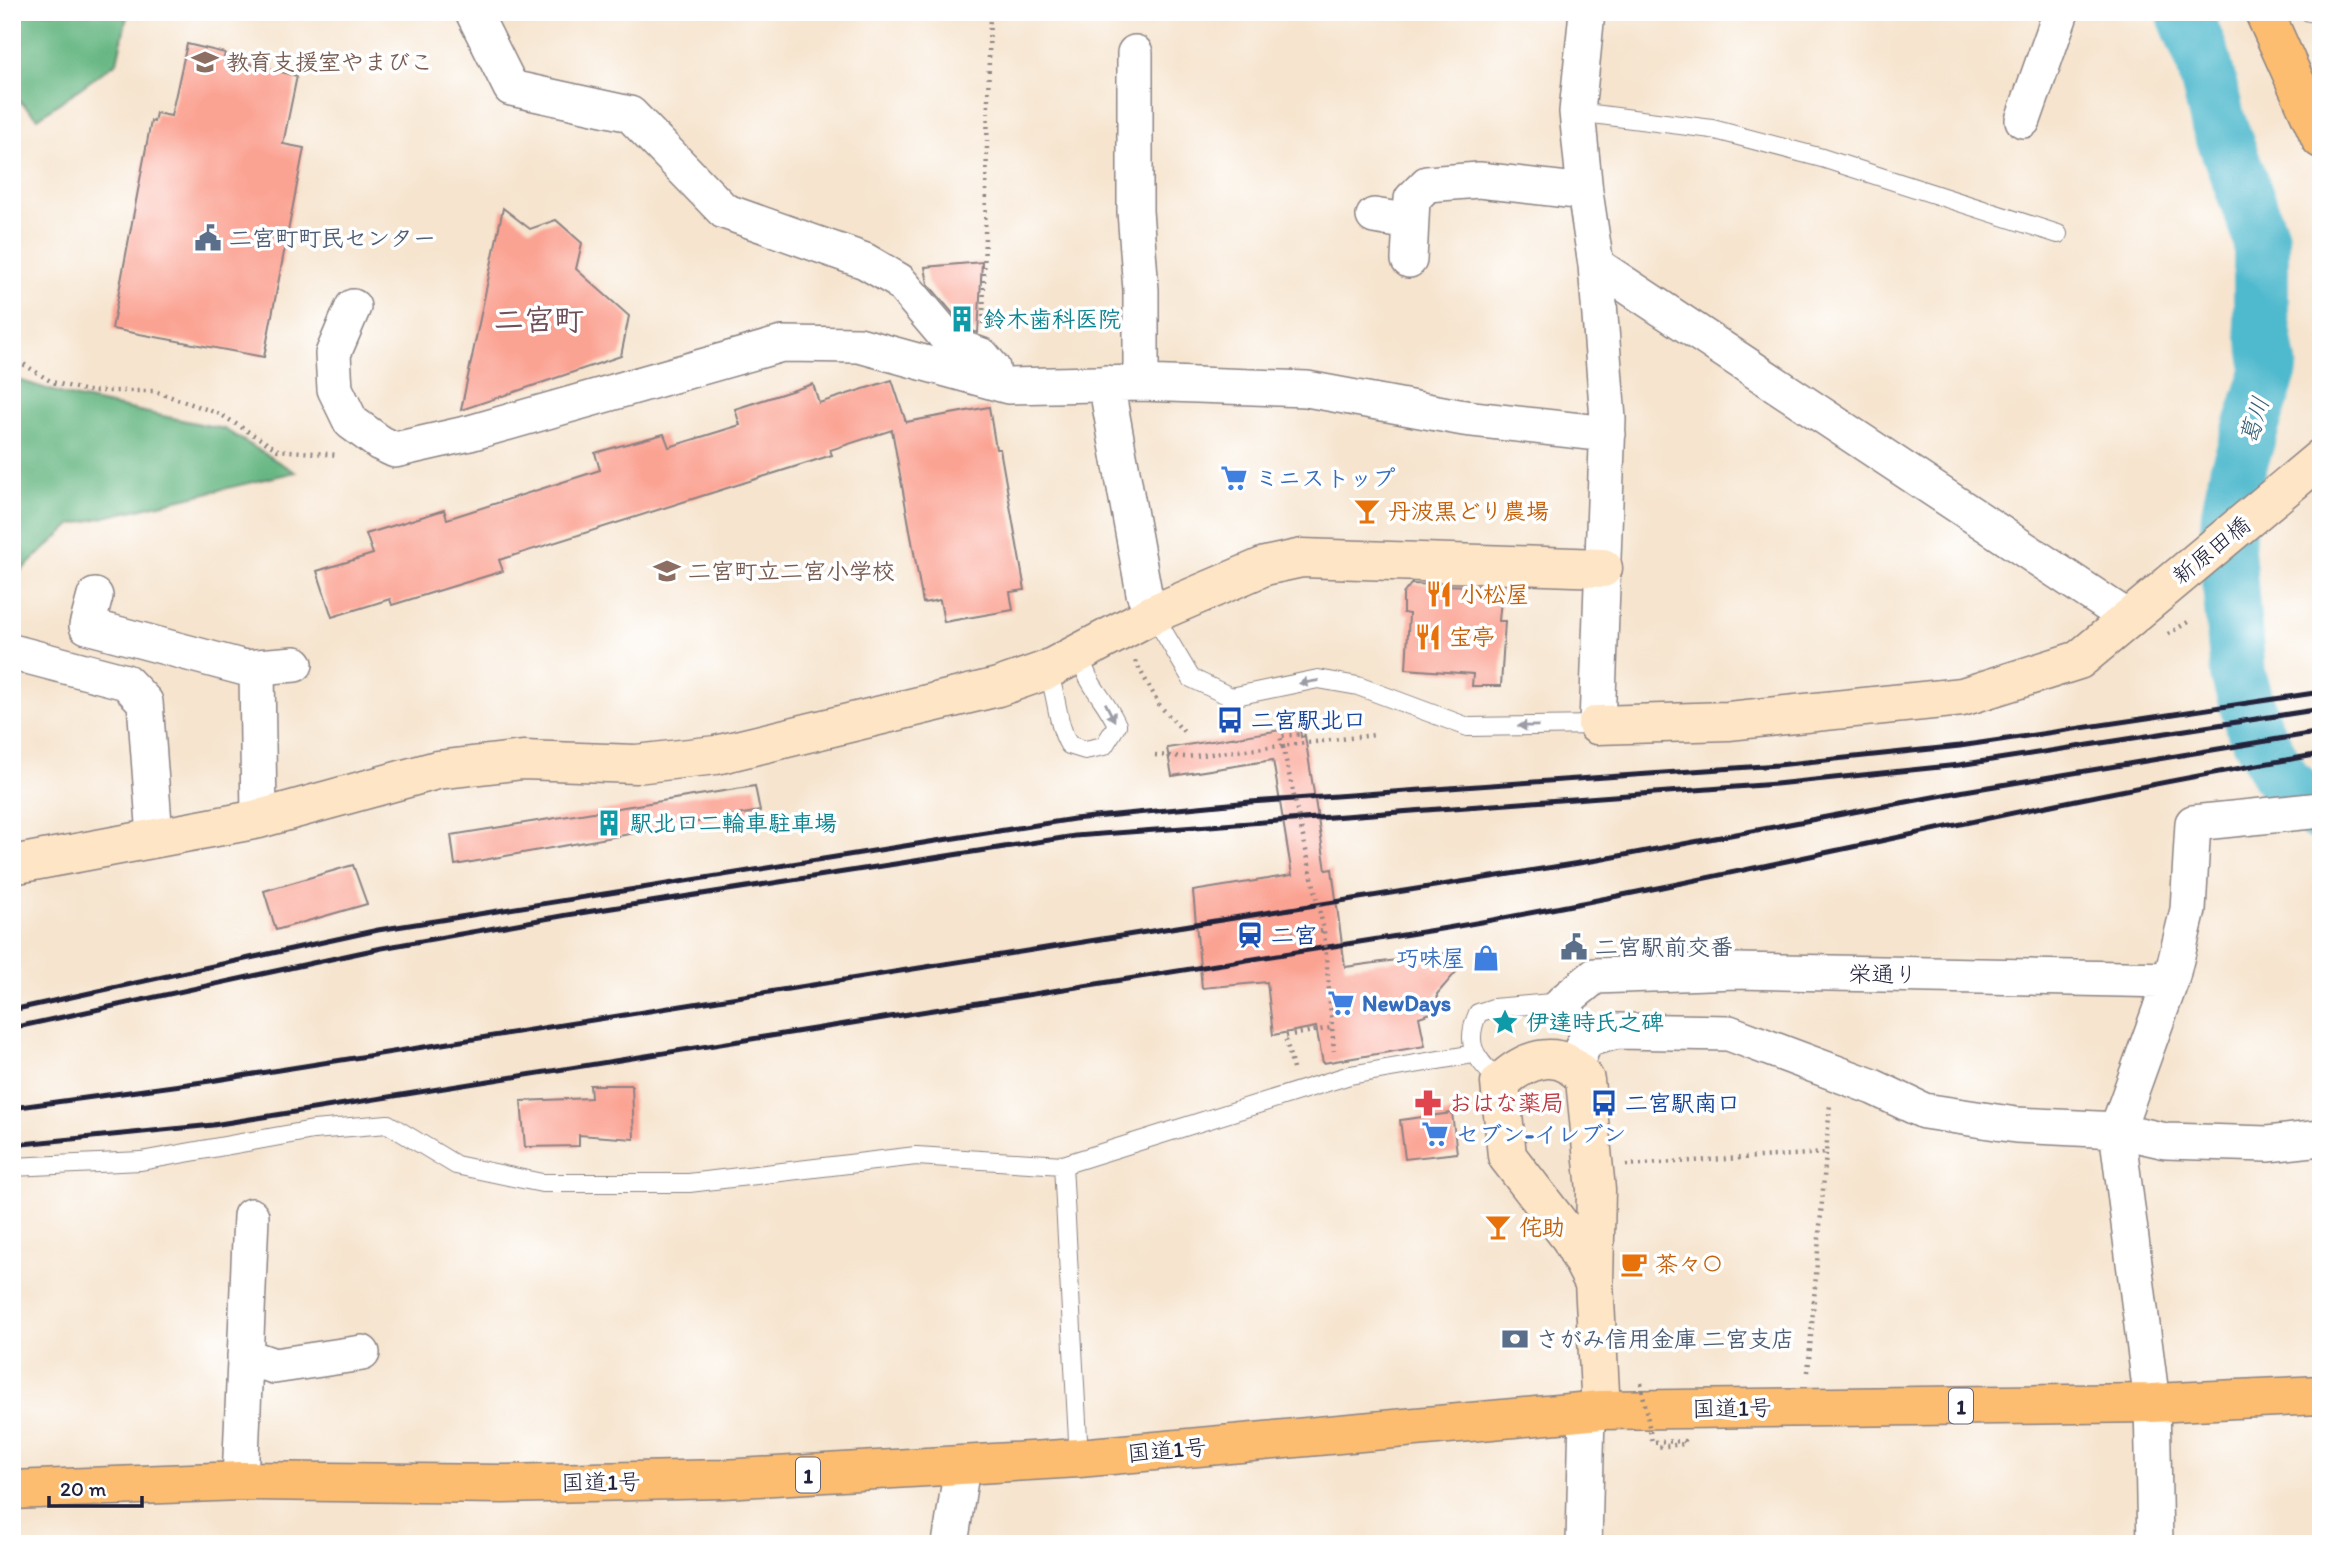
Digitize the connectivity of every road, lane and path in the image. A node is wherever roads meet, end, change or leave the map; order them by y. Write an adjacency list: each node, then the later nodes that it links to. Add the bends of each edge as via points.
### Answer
1 (473, 12): 19 (street, via 511,88 630,114 724,211 865,261 898,281 954,346)
2 (990, 12): 19 (path)
3 (1587, 12): 9 (street)
4 (2061, 12): 10 (street)
5 (2264, 12): 11 (main road)
6 (2309, 12): 7 (lane)
7 (2321, 13)
8 (1135, 53): 22 (street)
9 (1577, 112): 12 (street); 15 (lane, via 1712,130 1822,158)
10 (2023, 120)
11 (2321, 139)
12 (1584, 192): 14 (street, via 1479,180 1427,184 1412,199); 17 (street)
13 (1374, 216): 14 (street)
14 (1410, 222): 16 (street)
15 (2059, 234)
16 (1409, 260)
17 (1596, 265): 24 (street); 29 (street)
18 (353, 307): 23 (street, via 333,354 335,389 351,422 395,450 782,344 859,345)
19 (982, 356): 23 (street)
20 (12, 357): 25 (path, via 52,382 87,391 153,391 220,414 278,450)
21 (1106, 383): 22 (street); 23 (street); 30 (street, via 1144,593)
22 (1142, 383): 24 (street, via 1307,389 1464,418)
23 (1008, 386)
24 (1608, 434): 27 (street)
25 (342, 455)
26 (2321, 458): 29 (street, 新原田橋)
27 (1602, 568): 30 (street, via 1302,558 1265,566); 37 (street)
28 (95, 596): 35 (street, via 87,626)
29 (2134, 613): 37 (street, 新原田橋, via 2079,660 1962,696 1728,721)
30 (1153, 614): 33 (street); 37 (lane, one-way to 30, via 1468,727 1358,686 1318,680 1231,697 1191,678)
31 (1130, 651): 38 (path, via 1160,706)
32 (12, 652): 44 (street, via 126,682 145,702)
33 (1063, 662): 33 (lane, one-way to 33, via 1084,674 1107,703 1117,725 1104,746 1086,750 1069,745 1061,731 1055,689); 43 (street, via 998,687 716,755 636,764 523,760 437,770)
34 (295, 664): 35 (street)
35 (257, 668): 43 (street)
36 (1304, 718): 40 (path, via 1306,734 1280,736)
37 (1597, 724)
38 (1186, 734)
39 (1376, 735): 40 (path)
40 (1283, 747): 41 (path, via 1185,757); 46 (path, bridge)
41 (1155, 755)
42 (2306, 812): 48 (street, via 2193,823 2188,910)
43 (259, 819): 44 (street)
44 (155, 837): 45 (street)
45 (12, 865)
46 (1324, 930): 47 (path); 50 (path, bridge)
47 (1278, 934)
48 (2171, 980): 49 (street, 栄通り, via 1736,971 1595,976); 57 (street)
49 (1563, 1002): 52 (lane, via 1581,1017); 53 (lane, via 1478,1013 1470,1030)
50 (1331, 1028): 51 (path, bridge); 54 (path, via 1286,1036)
51 (1334, 1051)
52 (1581, 1052): 55 (street, via 1617,1031 1728,1033); 56 (street, via 1530,1061); 64 (street)
53 (1474, 1054): 56 (lane); 60 (lane, via 1349,1075)
54 (1290, 1058)
55 (1833, 1072): 57 (street, via 1924,1111 2016,1125); 59 (path)
56 (1500, 1083): 63 (street, via 1507,1156)
57 (2117, 1130): 58 (street, via 2166,1141 2268,1144); 72 (street)
58 (2321, 1138)
59 (1826, 1153): 61 (path); 70 (path)
60 (1063, 1165): 62 (lane, via 916,1156 689,1183 542,1182 456,1165 388,1124 313,1130 141,1161); 75 (lane)
61 (1626, 1165)
62 (12, 1167)
63 (1528, 1184): 64 (street, via 1545,1198 1572,1209 1591,1202); 66 (street, via 1571,1238)
64 (1596, 1190): 66 (street)
65 (251, 1216): 68 (street)
66 (1594, 1283): 73 (street)
67 (362, 1353): 68 (street, via 274,1366)
68 (245, 1356): 77 (street)
69 (1641, 1383): 74 (path, bridge, via 1652,1442 1684,1440 1685,1444)
70 (1807, 1384)
71 (2321, 1395): 72 (main road, 国道1号 / 1)
72 (2152, 1403): 73 (main road, 国道1号 / 1); 81 (street)
73 (1594, 1410): 75 (main road, 国道1号 / 1); 80 (street)
74 (1658, 1447)
75 (1079, 1458): 76 (main road, 国道1号 / 1)
76 (962, 1467): 77 (main road, 国道1号 / 1, via 530,1484); 79 (street)
77 (240, 1482): 78 (main road, 国道1号 / 1)
78 (12, 1490)
79 (950, 1544)
80 (1584, 1544)
81 (2155, 1544)

